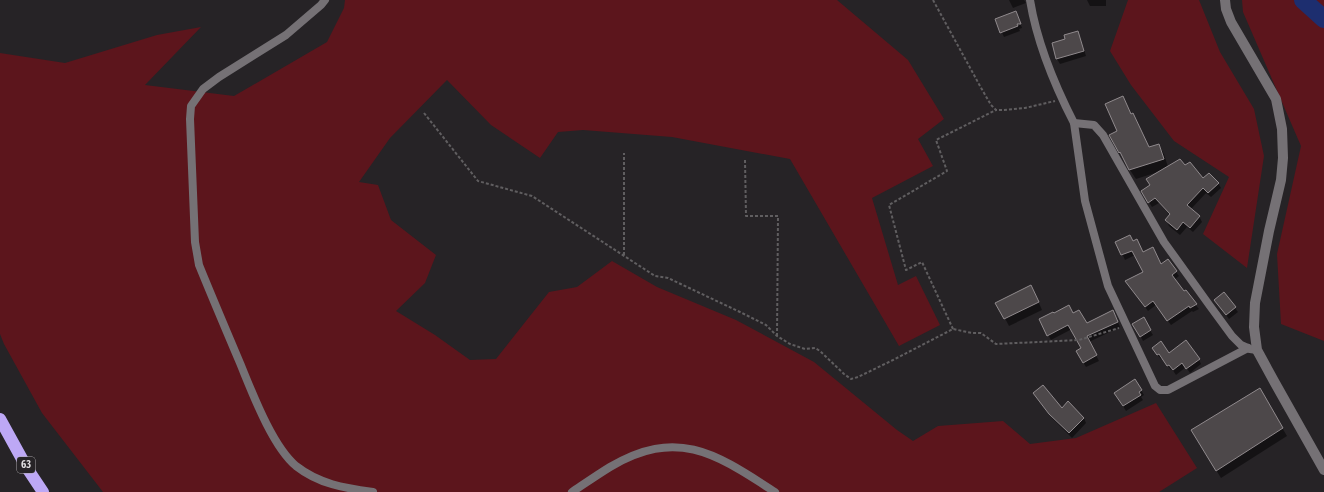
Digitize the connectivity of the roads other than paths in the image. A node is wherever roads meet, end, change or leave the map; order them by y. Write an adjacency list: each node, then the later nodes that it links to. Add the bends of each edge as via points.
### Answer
1 (325, 0): 9 (street, via 286,34 203,89 192,106 190,119 195,242 199,265 252,392 277,443 296,465 320,481)
2 (1030, 0): 4 (street, via 1043,54)
3 (1225, 0): 5 (street, via 1231,22 1276,99 1282,129 1284,158 1255,303)
4 (1074, 123): 5 (street, via 1094,125 1103,135 1164,242 1232,336 1242,345); 5 (street, via 1085,201 1108,286 1155,386 1160,390 1168,390)
5 (1253, 349): 7 (street)
6 (0, 420): 8 (highway, 63)
7 (1324, 470)
8 (43, 492)
9 (373, 492)
10 (572, 492): 11 (street, via 611,466 635,455 658,448 678,446 712,456 741,470)
11 (775, 492)

